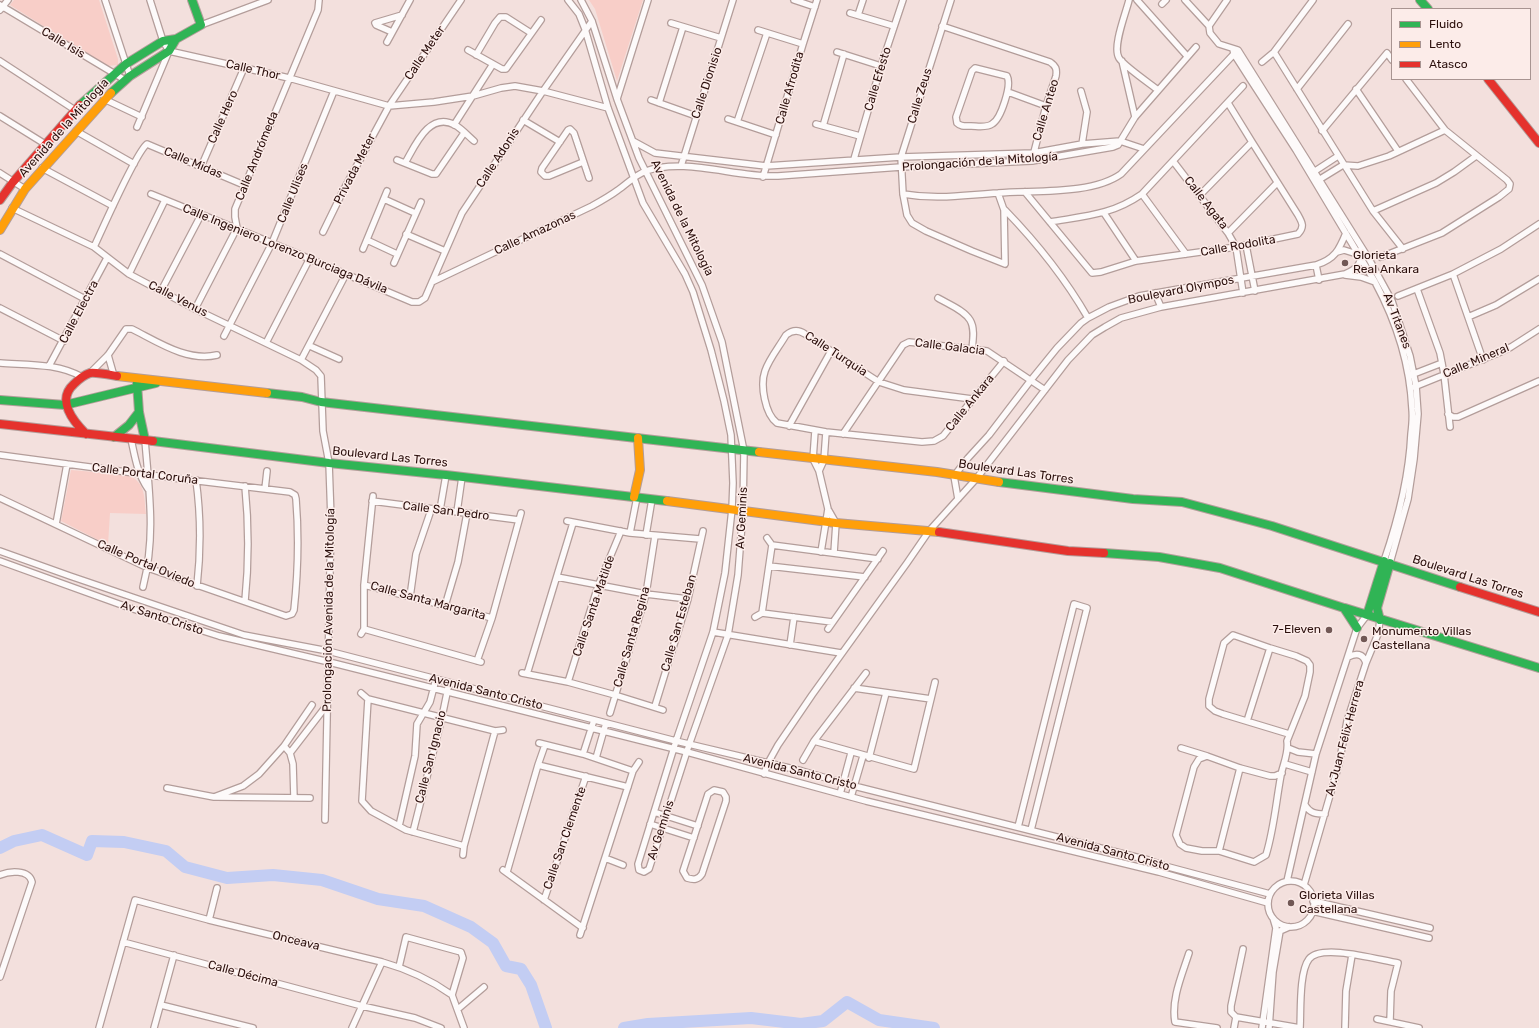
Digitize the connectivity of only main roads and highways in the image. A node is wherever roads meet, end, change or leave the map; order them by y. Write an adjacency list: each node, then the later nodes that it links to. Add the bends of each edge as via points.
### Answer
1 (192, 0): 4 (main road, Avenida de la Mitología, via 201,25)
2 (1420, 0): 3 (main road)
3 (1427, 8)
4 (176, 39): 7 (main road, Avenida de la Mitología, via 163,41 126,64 75,110); 8 (main road, Avenida de la Mitología, via 170,51 127,78 104,99 24,189)
5 (1489, 80): 6 (main road)
6 (1539, 144)
7 (0, 200)
8 (0, 230)
9 (137, 379): 10 (main road, Boulevard Las Torres); 11 (main road); 13 (main road, Boulevard Las Torres, via 90,373 69,390)
10 (163, 382): 11 (main road, Boulevard Las Torres); 18 (main road, Boulevard Las Torres)
11 (138, 388): 13 (main road, Boulevard Las Torres); 14 (main road)
12 (0, 400): 13 (main road, Boulevard Las Torres)
13 (65, 405): 16 (main road, via 76,425)
14 (139, 412): 17 (main road, via 129,425); 19 (main road)
15 (0, 424): 16 (main road, Boulevard Las Torres)
16 (86, 434): 17 (main road, Boulevard Las Torres)
17 (114, 437): 19 (main road, Boulevard Las Torres)
18 (638, 438): 20 (main road, via 640,470); 21 (main road, Boulevard Las Torres, via 937,472 1133,499 1182,502 1272,526)
19 (145, 440): 20 (main road, Boulevard Las Torres)
20 (635, 497): 22 (main road, Boulevard Las Torres, via 825,522 929,531 1068,551 1160,557 1220,568)
21 (1387, 562): 23 (main road, Boulevard Las Torres); 24 (main road); 25 (main road, via 1377,608)
22 (1344, 608): 24 (main road, Boulevard Las Torres); 26 (main road)
23 (1539, 612)
24 (1367, 615): 25 (main road, Boulevard Las Torres)
25 (1380, 620): 27 (main road, Boulevard Las Torres)
26 (1358, 628)
27 (1539, 668)

